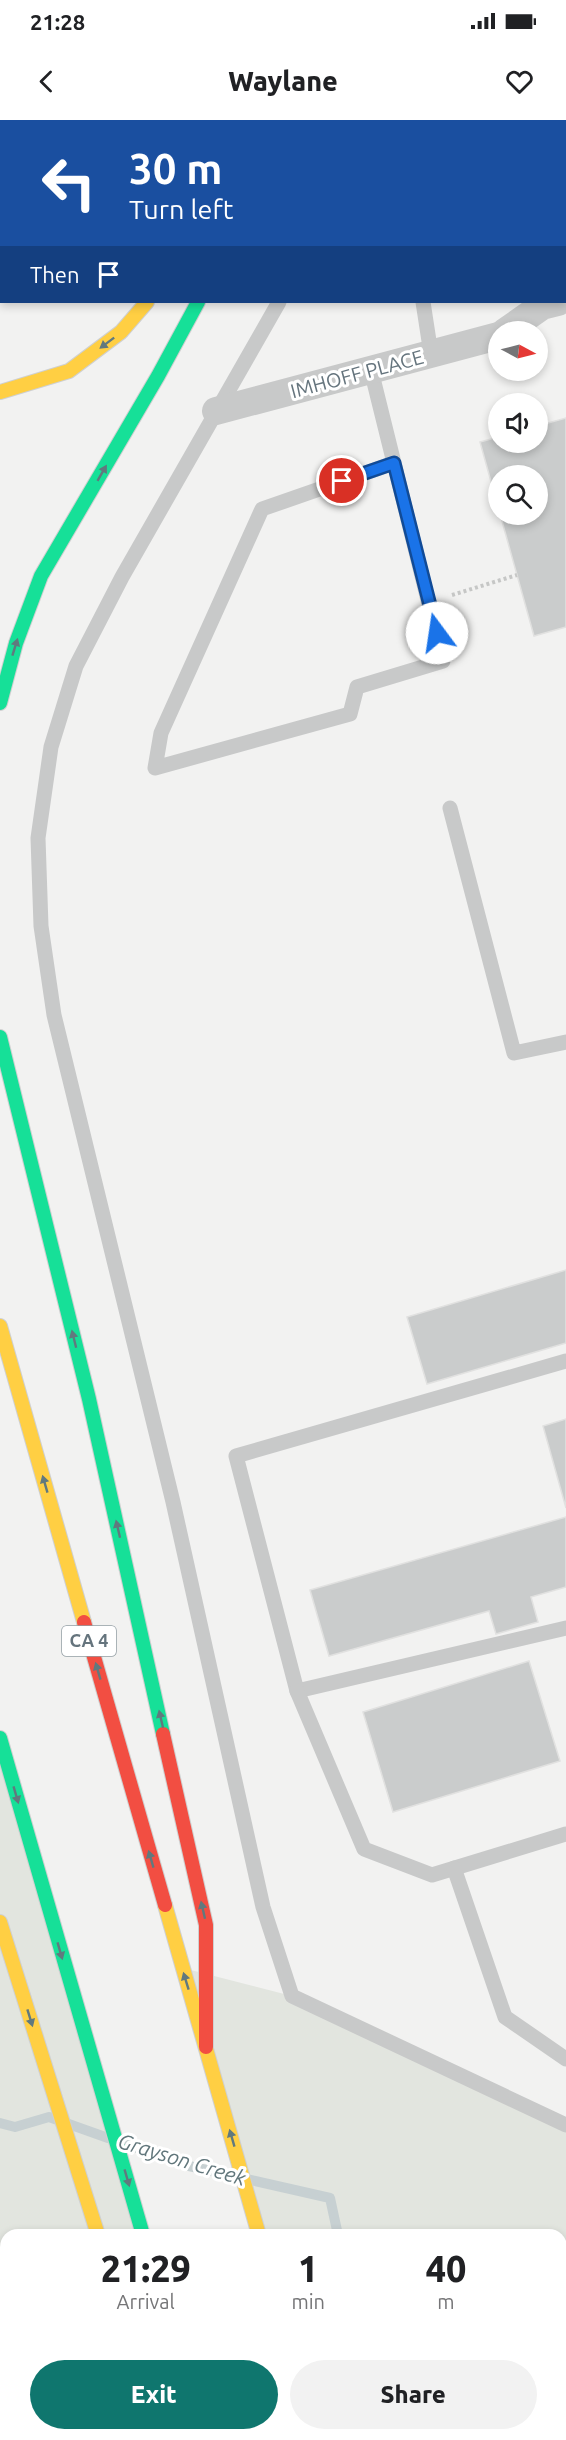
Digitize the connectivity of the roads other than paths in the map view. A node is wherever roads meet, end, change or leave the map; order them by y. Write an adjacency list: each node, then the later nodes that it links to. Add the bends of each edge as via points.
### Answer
1 (146, 303): 10 (highway, one-way to 10, via 121,332 69,371)
2 (197, 303): 13 (highway, one-way to 2, via 16,643 41,576)
3 (278, 303): 11 (lane)
4 (423, 303): 8 (lane)
5 (551, 303): 6 (street)
6 (522, 321)
7 (488, 339): 8 (street, IMHOFF PLACE)
8 (431, 354): 9 (street, IMHOFF PLACE)
9 (370, 370): 11 (street, IMHOFF PLACE); 12 (lane)
10 (0, 392)
11 (216, 411): 27 (lane, via 76,666 51,747 38,838 41,926 54,1015 170,1490 263,1907 292,1996)
12 (394, 463): 12 (lane, via 443,661 357,687 350,714 155,768 161,733 262,509)
13 (0, 703)
14 (450, 808): 16 (lane, via 514,1053)
15 (0, 1036): 25 (highway, one-way to 15, via 207,1925 89,1399)
16 (566, 1042)
17 (0, 1326): 25 (highway, CA 4, one-way to 17)
18 (566, 1361): 20 (lane, via 236,1456)
19 (566, 1628): 20 (lane)
20 (297, 1691): 23 (lane, via 364,1849 432,1875)
21 (0, 1738): 29 (highway, one-way to 29)
22 (566, 1834): 23 (lane)
23 (454, 1868): 26 (lane, via 505,2018)
24 (0, 1922): 28 (highway, one-way to 28)
25 (206, 2047): 30 (highway, CA 4, one-way to 25)
26 (566, 2059)
27 (566, 2125)
28 (96, 2229)
29 (141, 2229)
30 (257, 2229)

